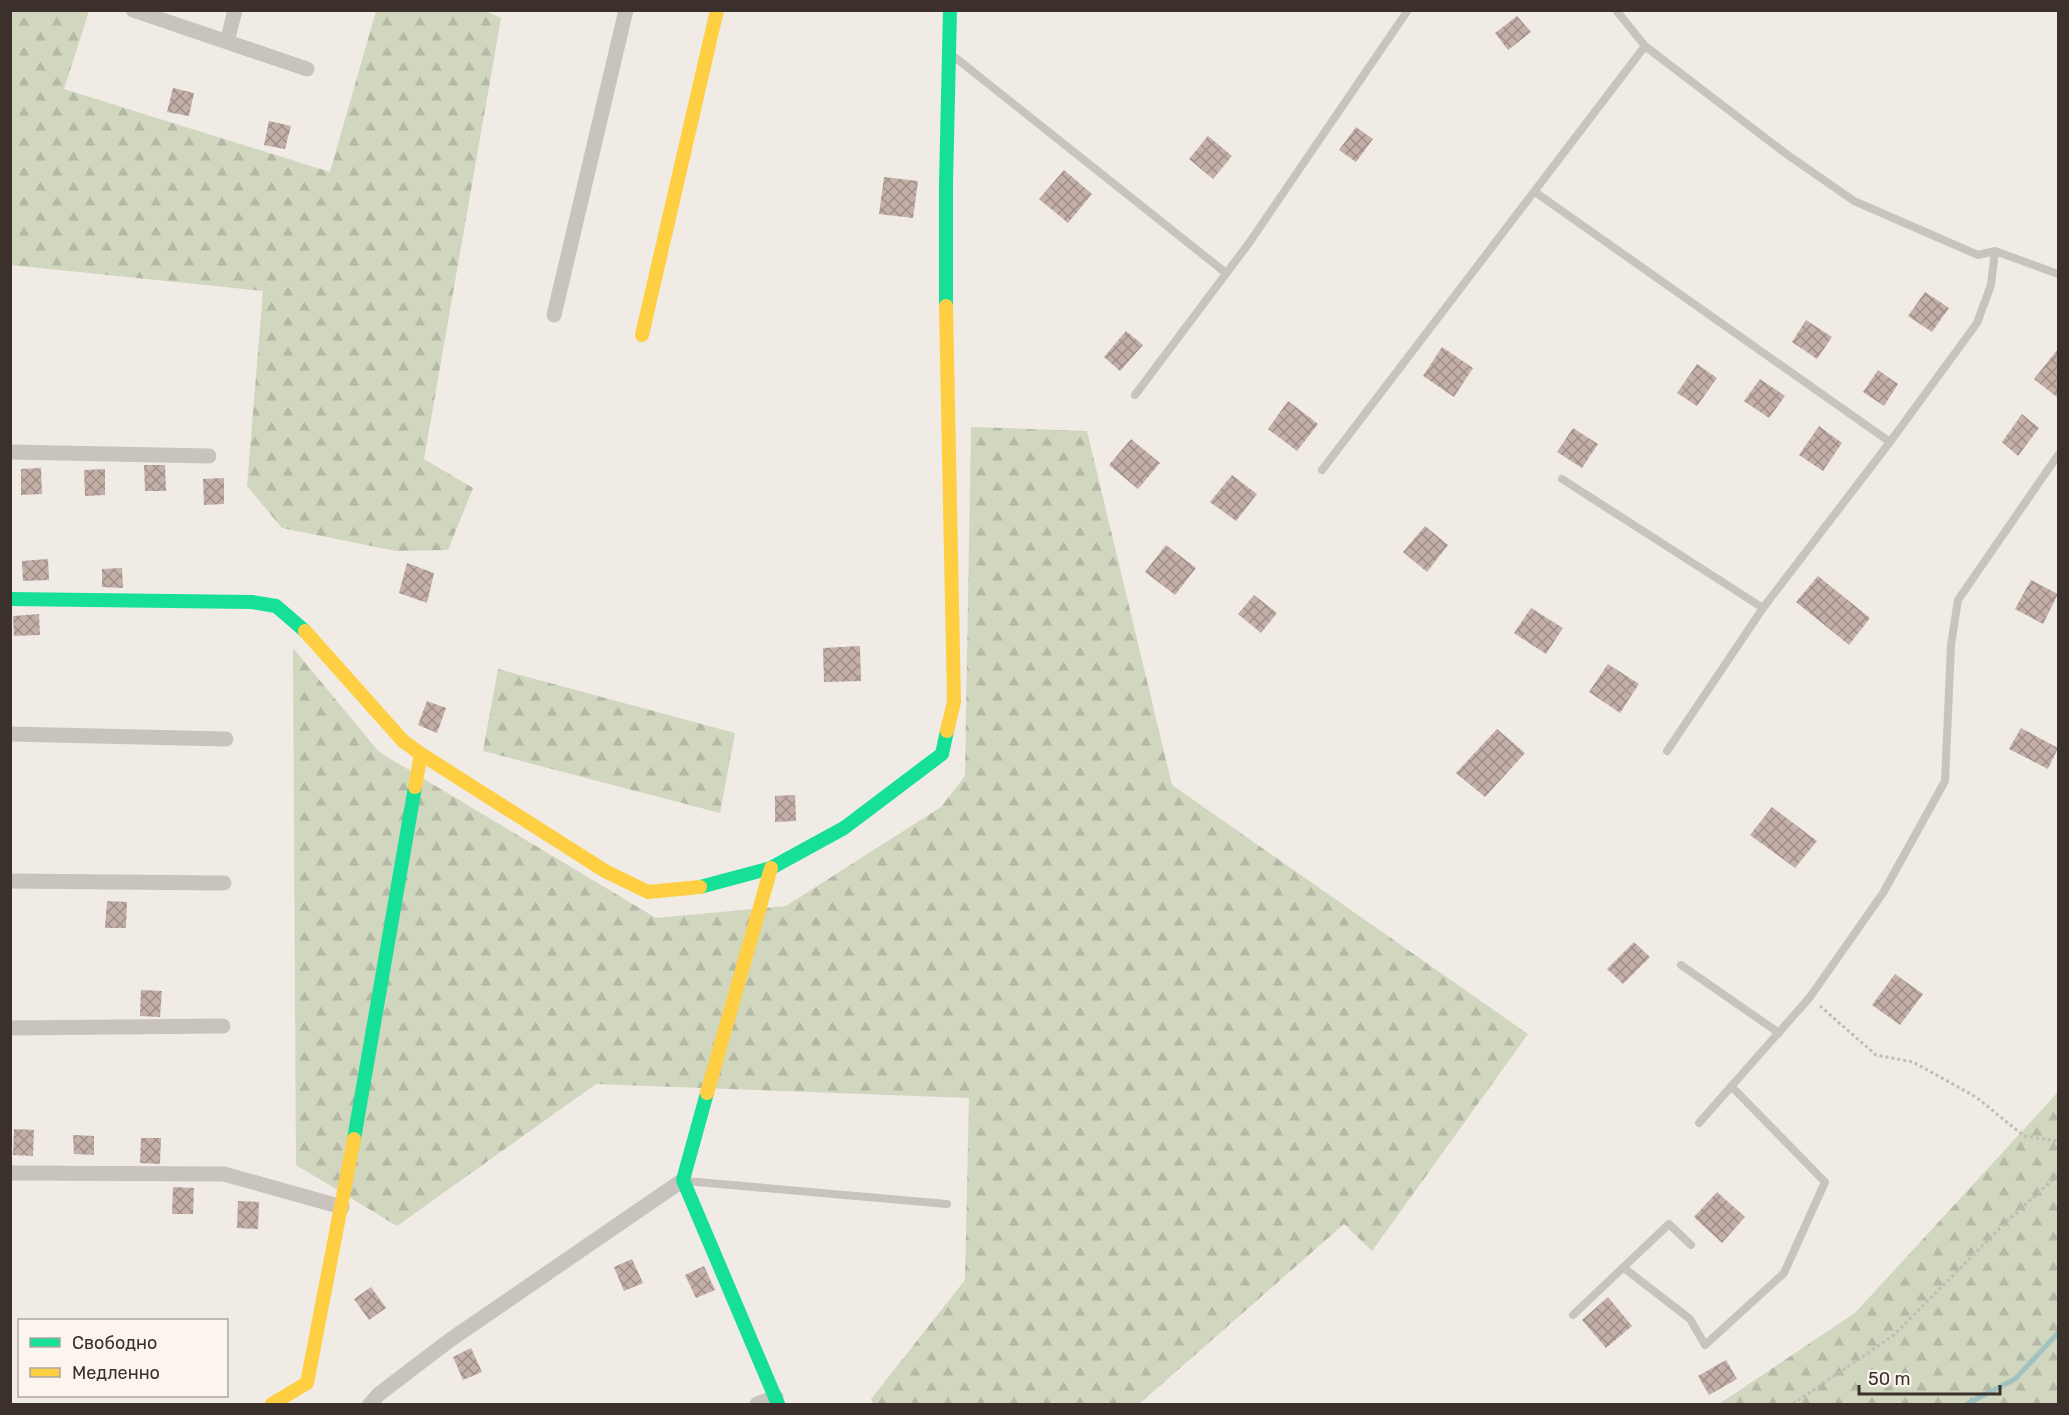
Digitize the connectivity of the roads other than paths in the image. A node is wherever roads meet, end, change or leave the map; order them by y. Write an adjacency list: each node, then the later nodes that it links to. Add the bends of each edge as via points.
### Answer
1 (133, 10): 8 (street)
2 (235, 10): 8 (street)
3 (626, 10): 16 (street)
4 (717, 10): 17 (street)
5 (950, 10): 10 (street)
6 (1408, 10): 14 (lane)
7 (1616, 10): 9 (lane)
8 (227, 42): 11 (street)
9 (1645, 46): 12 (lane); 13 (lane, via 1854,201 1978,255)
10 (948, 52): 14 (lane); 31 (street, via 946,347 954,702 942,753 844,828)
11 (308, 69)
12 (1535, 192): 19 (lane); 23 (lane)
13 (1995, 251): 15 (lane); 19 (lane, via 1991,285 1977,323)
14 (1226, 273): 18 (lane)
15 (2058, 274)
16 (554, 315)
17 (642, 335)
18 (1135, 395)
19 (1890, 442): 26 (lane)
20 (10, 452): 22 (street)
21 (2058, 455): 37 (lane, via 1958,600 1951,645 1945,781 1883,893 1810,997)
22 (209, 456)
23 (1322, 470)
24 (1562, 479): 26 (lane)
25 (10, 599): 30 (street, via 252,602 276,606 308,633 403,741)
26 (1763, 608): 29 (lane)
27 (10, 734): 28 (street)
28 (226, 739)
29 (1667, 751)
30 (421, 754): 31 (street, via 605,871 648,892 696,888); 43 (street)
31 (771, 868): 41 (street)
32 (10, 881): 33 (street)
33 (224, 883)
34 (1681, 965): 37 (lane)
35 (223, 1026): 36 (street)
36 (10, 1028)
37 (1779, 1033): 38 (lane)
38 (1731, 1086): 39 (lane); 45 (lane, via 1825,1182 1784,1273 1705,1344 1690,1319)
39 (1698, 1123)
40 (10, 1173): 43 (street, via 224,1174)
41 (683, 1180): 42 (lane); 47 (street); 49 (street, via 450,1340)
42 (947, 1204)
43 (342, 1207): 48 (street, via 307,1383)
44 (1691, 1245): 45 (lane, via 1669,1224)
45 (1624, 1268): 46 (lane)
46 (1573, 1315)
47 (777, 1401): 50 (street)
48 (272, 1404)
49 (370, 1404)
50 (757, 1404)

